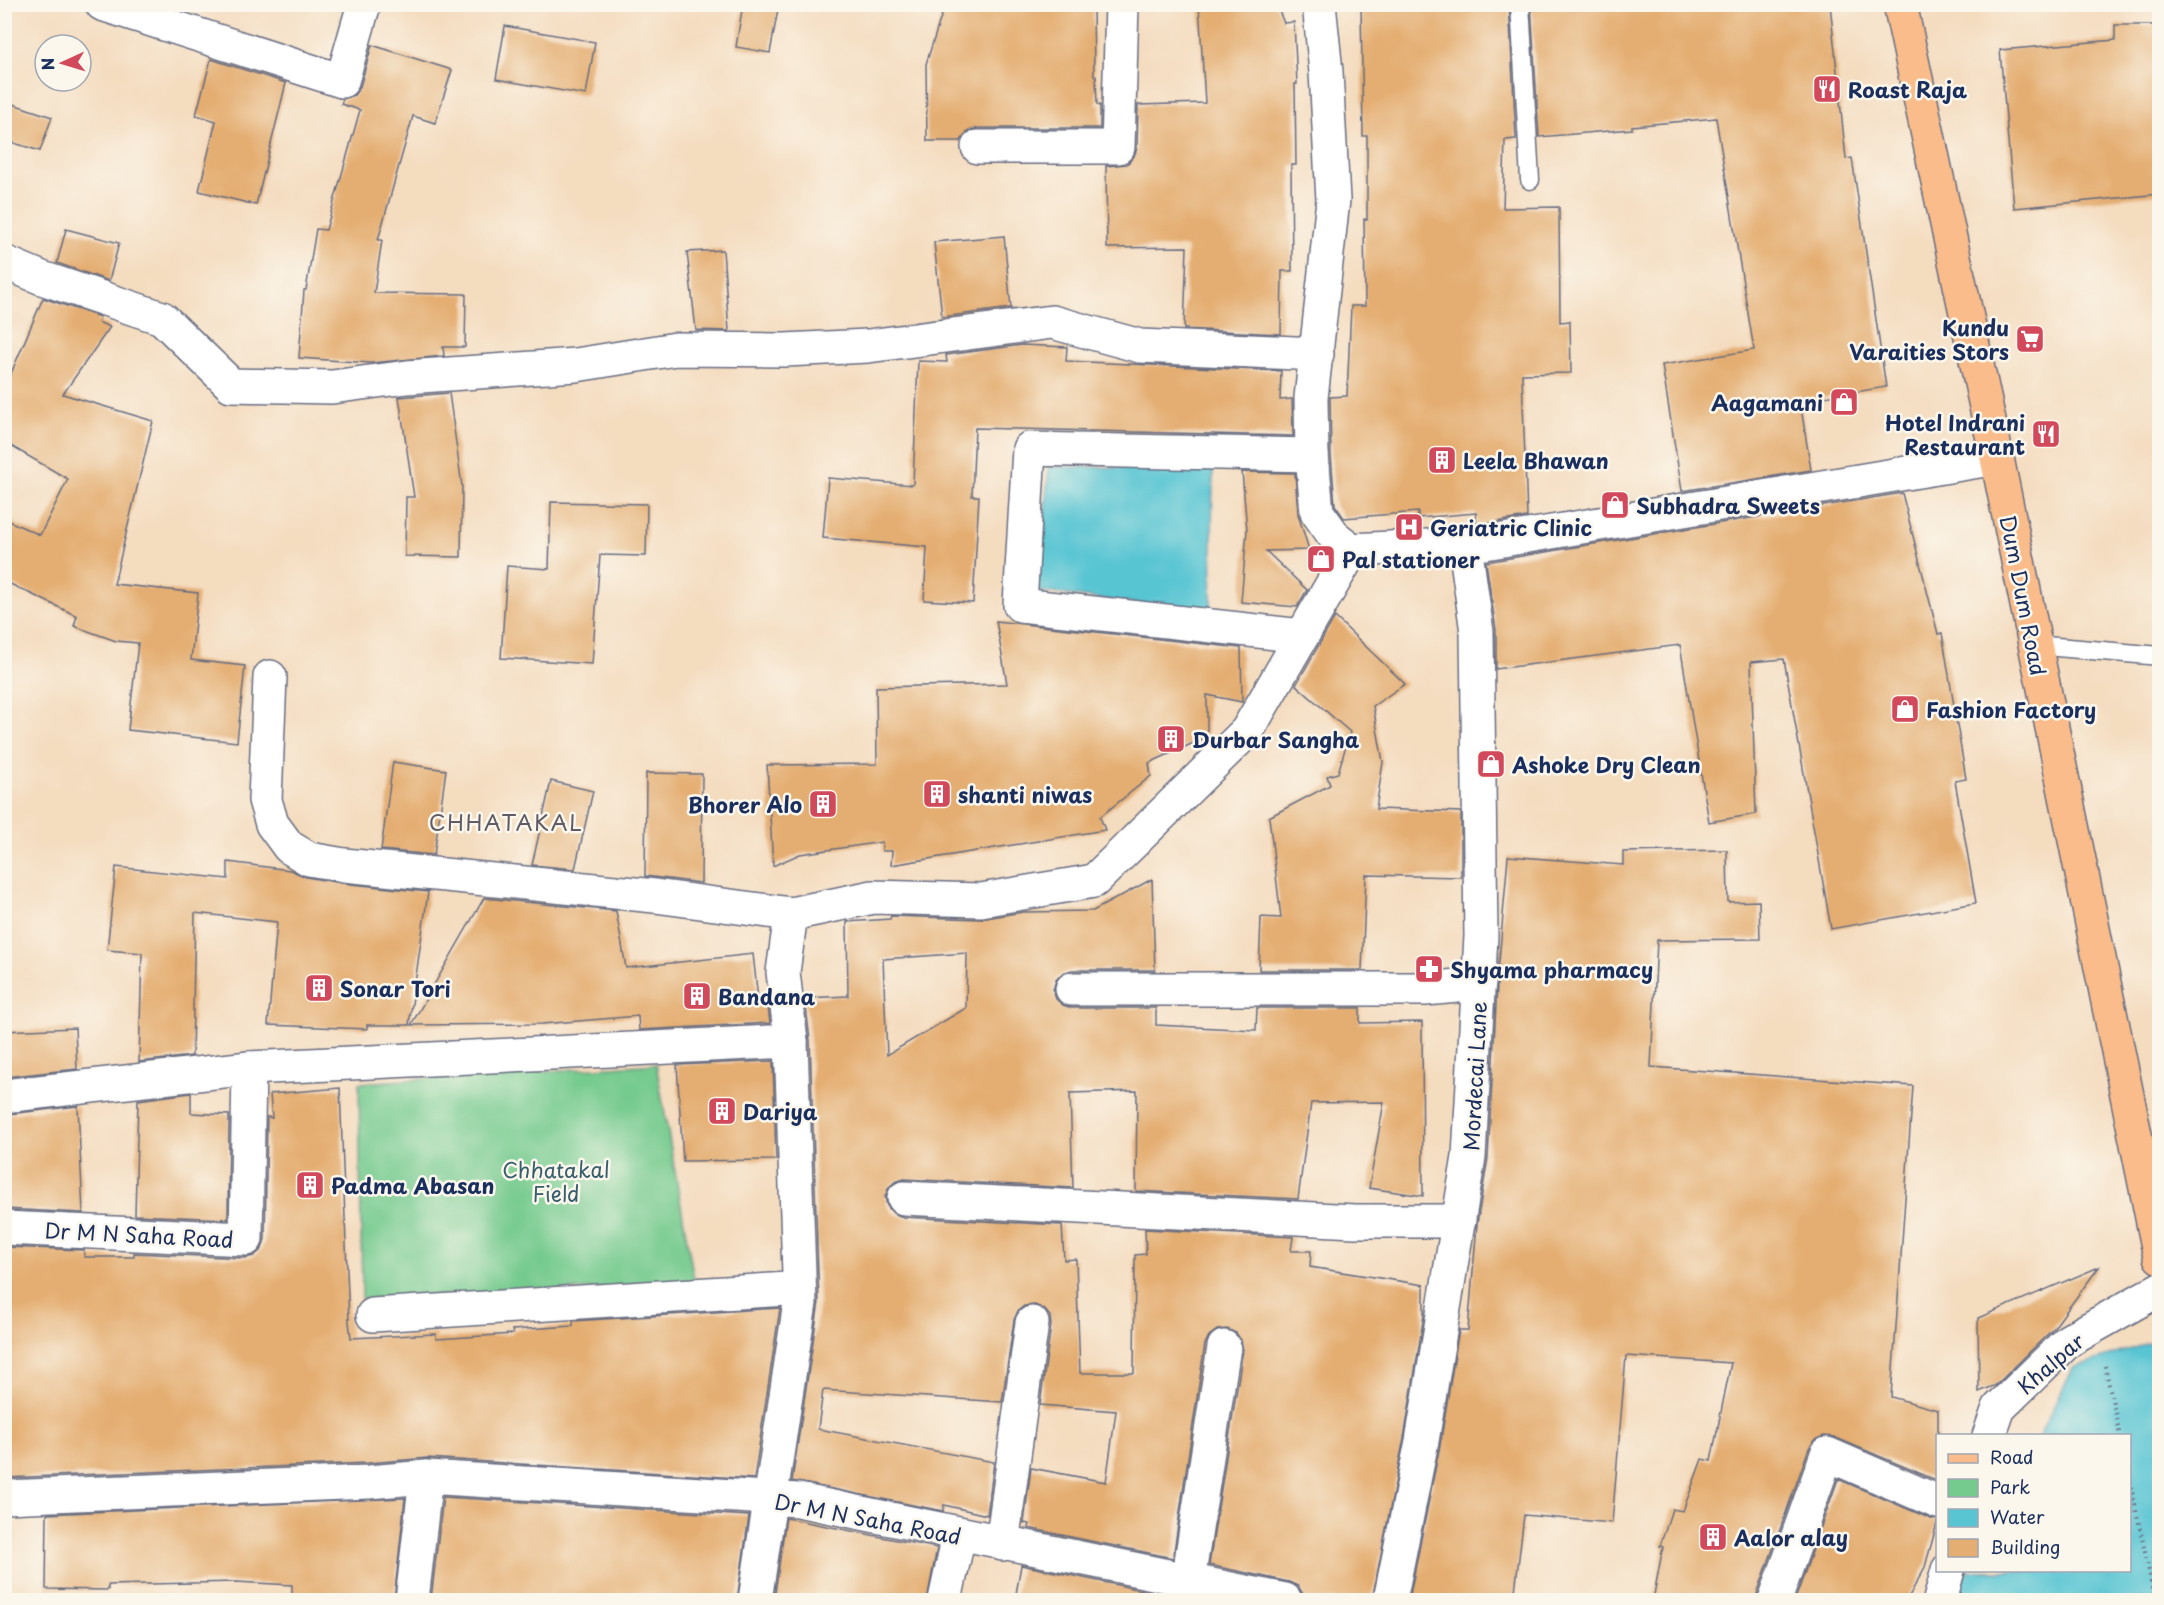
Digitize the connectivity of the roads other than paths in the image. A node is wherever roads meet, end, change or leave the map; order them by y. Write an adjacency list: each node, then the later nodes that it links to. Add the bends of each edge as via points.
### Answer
1 (102, 4): 2 (street, via 342,81)
2 (364, 4)
3 (1122, 4): 7 (street, via 1118,147)
4 (1318, 4): 10 (street, via 1333,200)
5 (1520, 4): 8 (lane)
6 (1900, 4): 12 (main road, Dum Dum Road)
7 (978, 147)
8 (1530, 180)
9 (4, 262): 10 (street, via 162,318 231,385 332,387 407,377 576,365 676,348 785,350 868,346 1052,322 1140,346)
10 (1317, 354): 11 (street, via 1311,398)
11 (1312, 456): 14 (street, via 1317,512 1335,537); 15 (street, via 1029,449 1020,605)
12 (1997, 458): 13 (street); 16 (main road, Dum Dum Road)
13 (1465, 545): 14 (street); 20 (street, Mordecai Lane, via 1477,632)
14 (1352, 550): 15 (street)
15 (1302, 636): 19 (street, via 1247,731 1094,881 981,900 873,897)
16 (2034, 645): 17 (lane); 28 (main road, Dum Dum Road)
17 (2160, 656)
18 (270, 677): 19 (street, via 265,800 280,837 309,859)
19 (791, 914): 22 (street, via 783,972)
20 (1479, 984): 21 (street, via 1425,990); 26 (street, Mordecai Lane, via 1469,1157)
21 (1072, 989)
22 (791, 1041): 23 (street); 29 (street)
23 (249, 1068): 24 (street); 27 (street, Dr M N Saha Road, via 246,1239)
24 (4, 1096)
25 (904, 1198): 26 (street, via 1355,1221)
26 (1459, 1221): 47 (street, Mordecai Lane, via 1422,1442)
27 (4, 1228)
28 (2160, 1257)
29 (798, 1284): 31 (street, via 788,1289); 37 (street, via 800,1303)
30 (2160, 1289): 34 (street, Khalpar, via 2068,1341 1999,1408)
31 (373, 1315)
32 (1032, 1323): 40 (street)
33 (1224, 1347): 42 (street)
34 (1990, 1434)
35 (426, 1477): 36 (street, Dr M N Saha Road); 37 (street, Dr M N Saha Road); 43 (street)
36 (4, 1497)
37 (769, 1498): 39 (street, Dr M N Saha Road, via 798,1500); 44 (street)
38 (1936, 1501): 48 (street, via 1827,1454)
39 (959, 1534): 40 (street, Dr M N Saha Road); 45 (street)
40 (1002, 1544): 42 (street, Dr M N Saha Road)
41 (1947, 1572): 49 (street)
42 (1188, 1581): 46 (street, Dr M N Saha Road)
43 (412, 1600)
44 (755, 1600)
45 (945, 1600)
46 (1285, 1600)
47 (1390, 1600)
48 (1775, 1600)
49 (1940, 1600)

